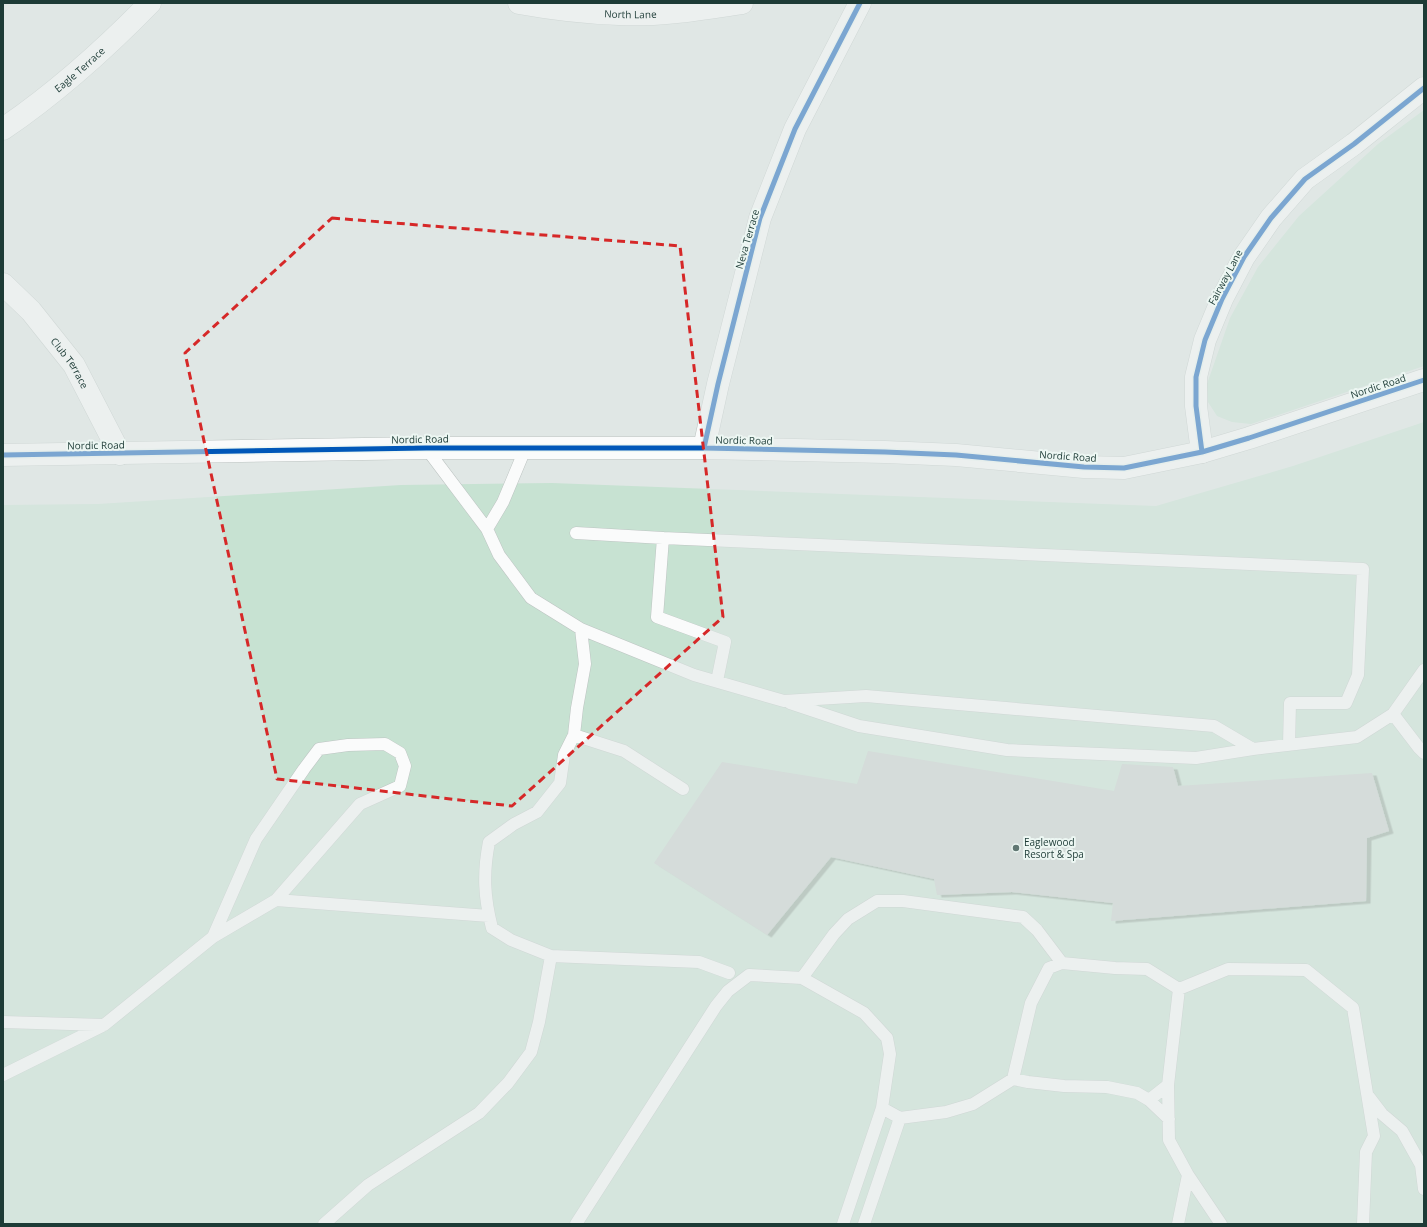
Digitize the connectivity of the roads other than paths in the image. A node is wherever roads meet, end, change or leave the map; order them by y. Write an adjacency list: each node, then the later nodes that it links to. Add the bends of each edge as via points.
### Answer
1 (150, 3): 6 (street, Eagle Terrace, via 121,33 72,76)
2 (519, 3): 3 (street, North Lane, via 620,14 676,12)
3 (742, 3)
4 (860, 3): 11 (street, Neva Terrace, via 795,130 760,218)
5 (1424, 88): 12 (street, Fairway Lane, via 1305,179 1271,218 1244,257 1222,299 1205,340 1196,377 1196,406)
6 (3, 129)
7 (3, 284): 13 (street, Club Terrace, via 31,311 74,365)
8 (1424, 380): 12 (street, Nordic Road)
9 (526, 447): 10 (street, Nordic Road); 11 (street, Nordic Road); 15 (lane, via 503,502)
10 (426, 448): 13 (street, Nordic Road); 15 (lane)
11 (704, 448): 12 (street, Nordic Road, via 956,455 1124,468)
12 (1202, 452)
13 (120, 454): 14 (street, Nordic Road)
14 (3, 455)
15 (487, 529): 18 (lane, via 499,555 531,598)
16 (576, 533): 17 (lane)
17 (663, 538): 20 (lane, via 657,617 725,642); 24 (lane, via 1363,569 1358,674 1346,703 1290,703)
18 (581, 629): 20 (lane, via 694,675); 23 (lane, via 585,664)
19 (1424, 670): 22 (lane)
20 (717, 681): 21 (lane)
21 (784, 701): 25 (lane, via 859,726 1007,750 1196,758); 25 (lane, via 866,696 1214,726)
22 (1393, 714): 24 (lane, via 1357,736); 26 (lane)
23 (574, 735): 27 (lane, via 624,751); 29 (lane, via 564,755 560,783 542,806 537,812 514,824 489,842 484,880)
24 (1289, 745): 25 (lane)
25 (1253, 749)
26 (1424, 753)
27 (683, 789)
28 (276, 900): 29 (lane); 30 (lane); 30 (lane, via 360,804 400,786 405,766 400,752 385,744 319,749 256,839)
29 (489, 916): 31 (lane, via 492,928 511,940)
30 (213, 937): 39 (lane)
31 (551, 956): 33 (lane, via 699,962); 50 (lane, via 531,1052 508,1083 479,1113 368,1185)
32 (1062, 963): 35 (lane, via 1037,930 1023,917 903,901 877,901 848,919); 36 (lane, via 1147,969); 41 (lane, via 1049,968 1031,1003)
33 (729, 973): 34 (lane); 37 (lane)
34 (749, 975): 35 (lane); 37 (lane)
35 (802, 978): 45 (lane, via 864,1013 887,1038 890,1054)
36 (1179, 989): 42 (lane); 43 (lane, via 1228,969 1306,970 1353,1008)
37 (728, 991): 51 (lane)
38 (3, 1022): 39 (lane)
39 (104, 1025): 40 (lane)
40 (3, 1075)
41 (1013, 1079): 44 (lane, via 1056,1085 1107,1087 1138,1092); 46 (lane, via 973,1104 946,1112)
42 (1168, 1084): 44 (lane); 47 (lane)
43 (1368, 1095): 49 (lane, via 1382,1114 1402,1131 1421,1165); 56 (lane, via 1374,1136 1366,1152)
44 (1149, 1100): 47 (lane)
45 (882, 1108): 46 (lane); 52 (lane)
46 (900, 1118): 53 (lane)
47 (1169, 1119): 48 (lane, via 1169,1140)
48 (1188, 1175): 54 (lane); 55 (lane)
49 (1424, 1189)
50 (324, 1224)
51 (576, 1224)
52 (843, 1224)
53 (864, 1224)
54 (1178, 1224)
55 (1221, 1224)
56 (1363, 1224)

